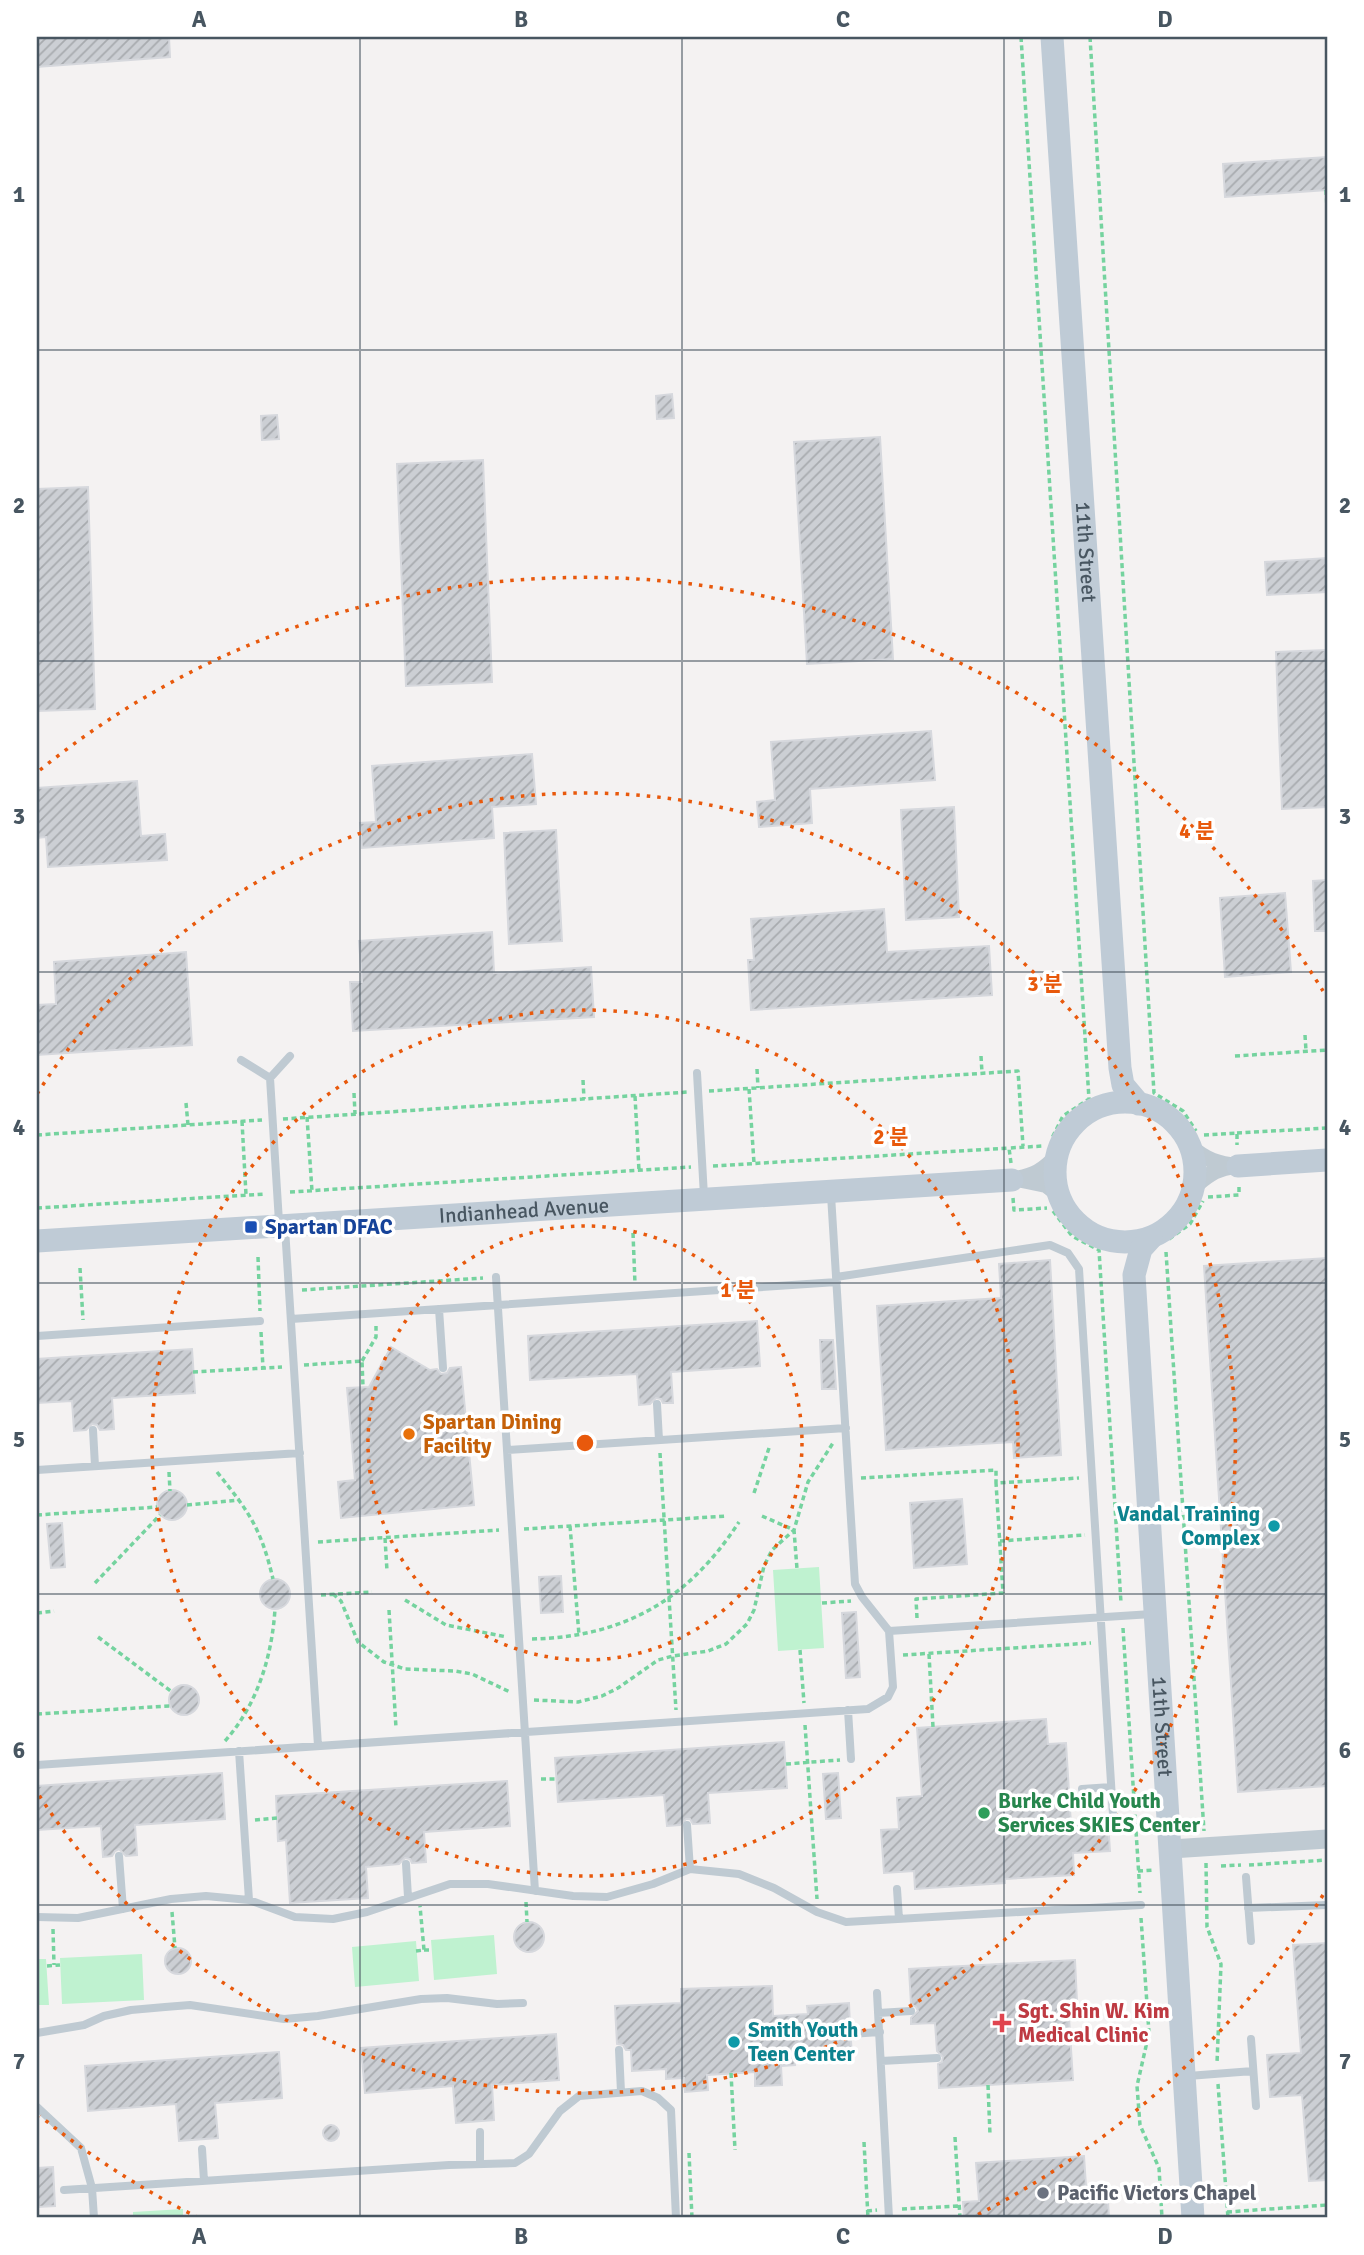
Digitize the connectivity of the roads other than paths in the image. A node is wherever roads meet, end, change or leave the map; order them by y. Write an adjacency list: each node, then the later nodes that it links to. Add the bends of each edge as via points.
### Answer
1 (1052, 37): 4 (main road, 11th Street)
2 (290, 1056): 6 (lane)
3 (242, 1060): 6 (lane)
4 (1120, 1068): 7 (main road, via 1123,1085); 8 (main road, via 1119,1083)
5 (696, 1073): 17 (lane)
6 (270, 1078): 18 (lane)
7 (1139, 1104): 8 (main road); 9 (main road, via 1172,1120)
8 (1103, 1106): 10 (main road, via 1076,1122)
9 (1191, 1147): 12 (street, via 1205,1159); 14 (main road)
10 (1058, 1155): 13 (street, via 1033,1176); 16 (main road)
11 (1327, 1160): 12 (main road)
12 (1238, 1166): 14 (street, via 1216,1170)
13 (1012, 1180): 15 (main road, Indianhead Avenue); 16 (street, via 1046,1185)
14 (1194, 1187): 19 (main road, via 1179,1218)
15 (831, 1191): 17 (main road, Indianhead Avenue); 24 (lane)
16 (1059, 1195): 21 (main road, via 1079,1225)
17 (704, 1199): 18 (main road, Indianhead Avenue)
18 (282, 1225): 20 (main road, Indianhead Avenue); 27 (lane)
19 (1151, 1238): 21 (main road); 22 (main road, via 1141,1248)
20 (37, 1241)
21 (1110, 1241): 22 (main road, via 1129,1261)
22 (1134, 1275): 39 (main road, 11th Street)
23 (496, 1277): 25 (lane)
24 (836, 1280): 25 (lane); 32 (lane); 40 (lane, via 1050,1245 1068,1253 1079,1269)
25 (498, 1305): 26 (lane); 35 (lane)
26 (439, 1309): 27 (lane); 30 (lane)
27 (291, 1319): 36 (lane)
28 (261, 1321): 29 (lane)
29 (37, 1336)
30 (443, 1368)
31 (657, 1404): 34 (lane)
32 (846, 1428): 34 (lane); 41 (lane, via 855,1584)
33 (93, 1430): 37 (lane)
34 (659, 1440): 35 (lane)
35 (507, 1450): 43 (lane)
36 (300, 1453): 37 (lane); 44 (lane)
37 (95, 1466): 38 (lane)
38 (37, 1470)
39 (1155, 1614): 40 (lane); 54 (main road, 11th Street)
40 (1101, 1618): 41 (lane); 48 (lane)
41 (889, 1632): 42 (lane, via 893,1687 888,1697 868,1709)
42 (848, 1710): 43 (lane); 46 (lane)
43 (525, 1732): 44 (lane); 59 (lane)
44 (318, 1746): 45 (lane)
45 (239, 1751): 47 (lane); 61 (lane)
46 (851, 1759)
47 (37, 1765)
48 (1111, 1787): 49 (lane); 50 (lane)
49 (1082, 1789)
50 (1113, 1815)
51 (687, 1825): 56 (lane)
52 (1327, 1839): 54 (street, via 1205,1847)
53 (119, 1856): 64 (lane)
54 (1171, 1859): 81 (main road, 11th Street)
55 (405, 1864): 60 (lane)
56 (690, 1869): 59 (lane, via 607,1896); 67 (lane, via 739,1874 846,1922)
57 (1246, 1877): 65 (lane)
58 (897, 1889): 67 (lane)
59 (535, 1891): 60 (lane, via 450,1884)
60 (408, 1897): 61 (lane, via 333,1919 295,1917)
61 (249, 1900): 64 (lane, via 206,1896)
62 (1141, 1905): 67 (lane)
63 (1327, 1905): 65 (lane)
64 (123, 1909): 66 (lane, via 78,1918)
65 (1248, 1909): 68 (lane)
66 (37, 1917)
67 (899, 1919)
68 (1251, 1941)
69 (877, 1993): 72 (lane)
70 (523, 2003): 74 (lane, via 421,1999 284,2019 190,2006 165,2007 131,2010)
71 (911, 2011): 72 (lane)
72 (878, 2013): 73 (lane)
73 (880, 2032): 75 (lane); 79 (lane)
74 (37, 2033)
75 (850, 2034)
76 (1251, 2039): 80 (lane)
77 (619, 2050): 82 (lane)
78 (937, 2057): 79 (lane)
79 (881, 2061): 91 (lane)
80 (1253, 2071): 81 (lane); 83 (lane)
81 (1185, 2077): 94 (main road, 11th Street)
82 (621, 2092): 87 (lane, via 579,2096 561,2111 529,2154 515,2163); 93 (lane, via 642,2091 671,2110)
83 (1256, 2106)
84 (37, 2107): 89 (lane, via 81,2148)
85 (480, 2132): 87 (lane)
86 (202, 2149): 88 (lane)
87 (480, 2164): 88 (lane)
88 (204, 2181): 89 (lane)
89 (92, 2188): 90 (lane); 92 (lane)
90 (64, 2190)
91 (889, 2214)
92 (94, 2218)
93 (676, 2218)
94 (1193, 2218)

